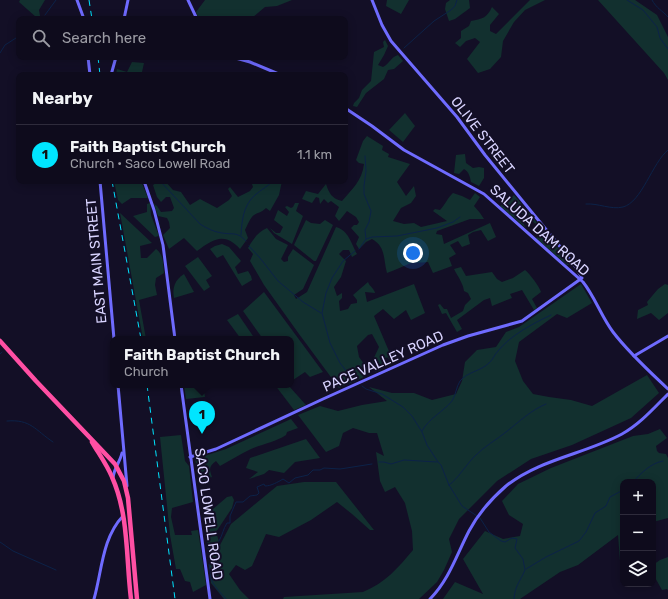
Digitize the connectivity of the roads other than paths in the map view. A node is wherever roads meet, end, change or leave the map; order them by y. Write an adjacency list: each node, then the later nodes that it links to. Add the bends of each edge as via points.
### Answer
1 (77, 0): 5 (street)
2 (128, 0): 6 (street)
3 (188, 0): 7 (street)
4 (372, 0): 17 (street, OLIVE STREET, via 391,41 457,117 562,249 582,277)
5 (83, 16)
6 (125, 16)
7 (195, 16)
8 (88, 60): 11 (street)
9 (115, 60): 12 (street)
10 (243, 60): 13 (street)
11 (90, 72)
12 (112, 72)
13 (274, 72)
14 (348, 110): 17 (street, SALUDA DAM ROAD, via 410,154 484,194)
15 (100, 184): 18 (street, EAST MAIN STREET)
16 (145, 184): 19 (street, via 162,245)
17 (580, 280): 22 (street, SALUDA DAM ROAD, via 591,293 613,332); 29 (street, PACE VALLEY ROAD, via 522,321 443,345 216,449)
18 (114, 336)
19 (175, 336)
20 (668, 336): 22 (street)
21 (0, 341): 26 (highway)
22 (634, 356): 25 (street, SALUDA DAM ROAD)
23 (118, 388): 27 (street)
24 (181, 388): 29 (street, SACO LOWELL ROAD)
25 (668, 392): 45 (street, via 655,407 622,434 532,470 507,485 487,505 470,530 442,586)
26 (89, 437): 30 (highway); 32 (highway)
27 (122, 437): 28 (street); 33 (street)
28 (122, 456): 30 (street, via 116,460); 31 (street)
29 (190, 457): 44 (street, SACO LOWELL ROAD)
30 (110, 459): 31 (highway)
31 (116, 467): 32 (street); 33 (highway)
32 (113, 479): 34 (highway)
33 (128, 494): 35 (highway)
34 (123, 518): 35 (street); 36 (highway); 41 (street, via 107,544)
35 (130, 518): 37 (highway)
36 (125, 530): 37 (highway); 38 (highway)
37 (132, 536): 39 (highway)
38 (126, 541): 39 (highway, via 131,542); 40 (highway)
39 (133, 551): 40 (highway); 43 (highway)
40 (127, 554): 42 (highway)
41 (94, 599)
42 (131, 599)
43 (137, 599)
44 (210, 599)
45 (430, 599)

